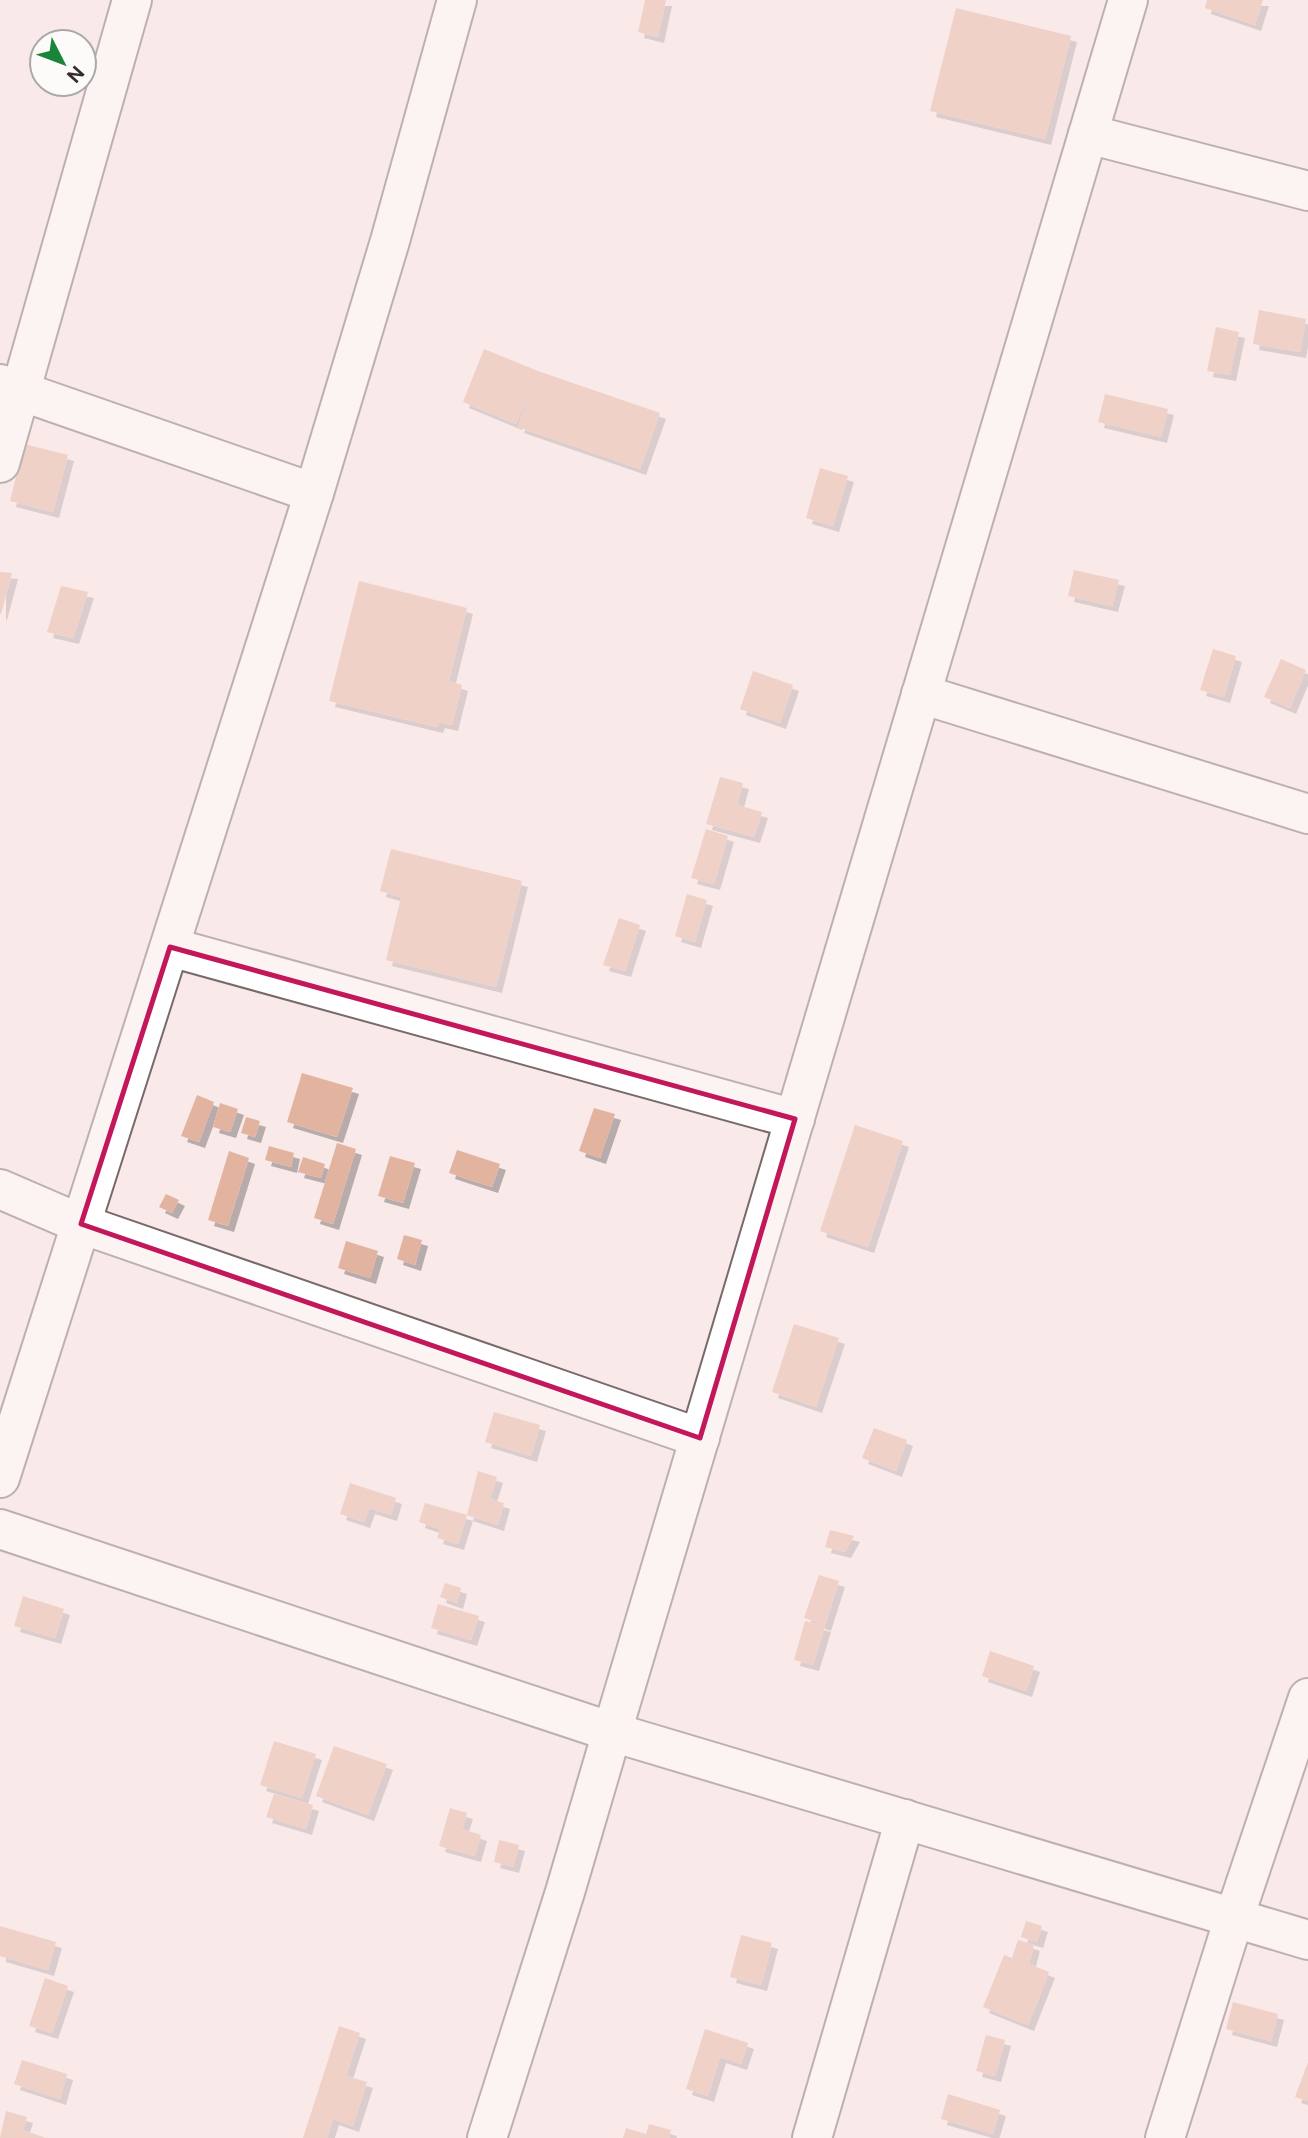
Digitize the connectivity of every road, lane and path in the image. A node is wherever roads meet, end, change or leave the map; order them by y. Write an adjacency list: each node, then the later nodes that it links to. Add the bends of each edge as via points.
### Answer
1 (132, 0): 6 (street)
2 (457, 0): 8 (street)
3 (1128, 0): 4 (street)
4 (1088, 134): 5 (street); 9 (street)
5 (1308, 191)
6 (10, 387): 7 (street); 8 (street)
7 (0, 463)
8 (314, 493): 11 (street)
9 (921, 694): 10 (street); 12 (street)
10 (1308, 814)
11 (170, 947): 12 (street); 14 (street)
12 (795, 1119): 15 (street)
13 (0, 1189): 14 (street)
14 (81, 1224): 15 (street); 16 (street)
15 (700, 1438): 19 (street)
16 (0, 1478)
17 (0, 1529): 19 (street)
18 (1308, 1698): 21 (street)
19 (612, 1732): 20 (street); 23 (street)
20 (905, 1819): 21 (street); 24 (street)
21 (1234, 1918): 22 (street); 25 (street)
22 (1308, 1940)
23 (487, 2138)
24 (812, 2138)
25 (1165, 2138)

